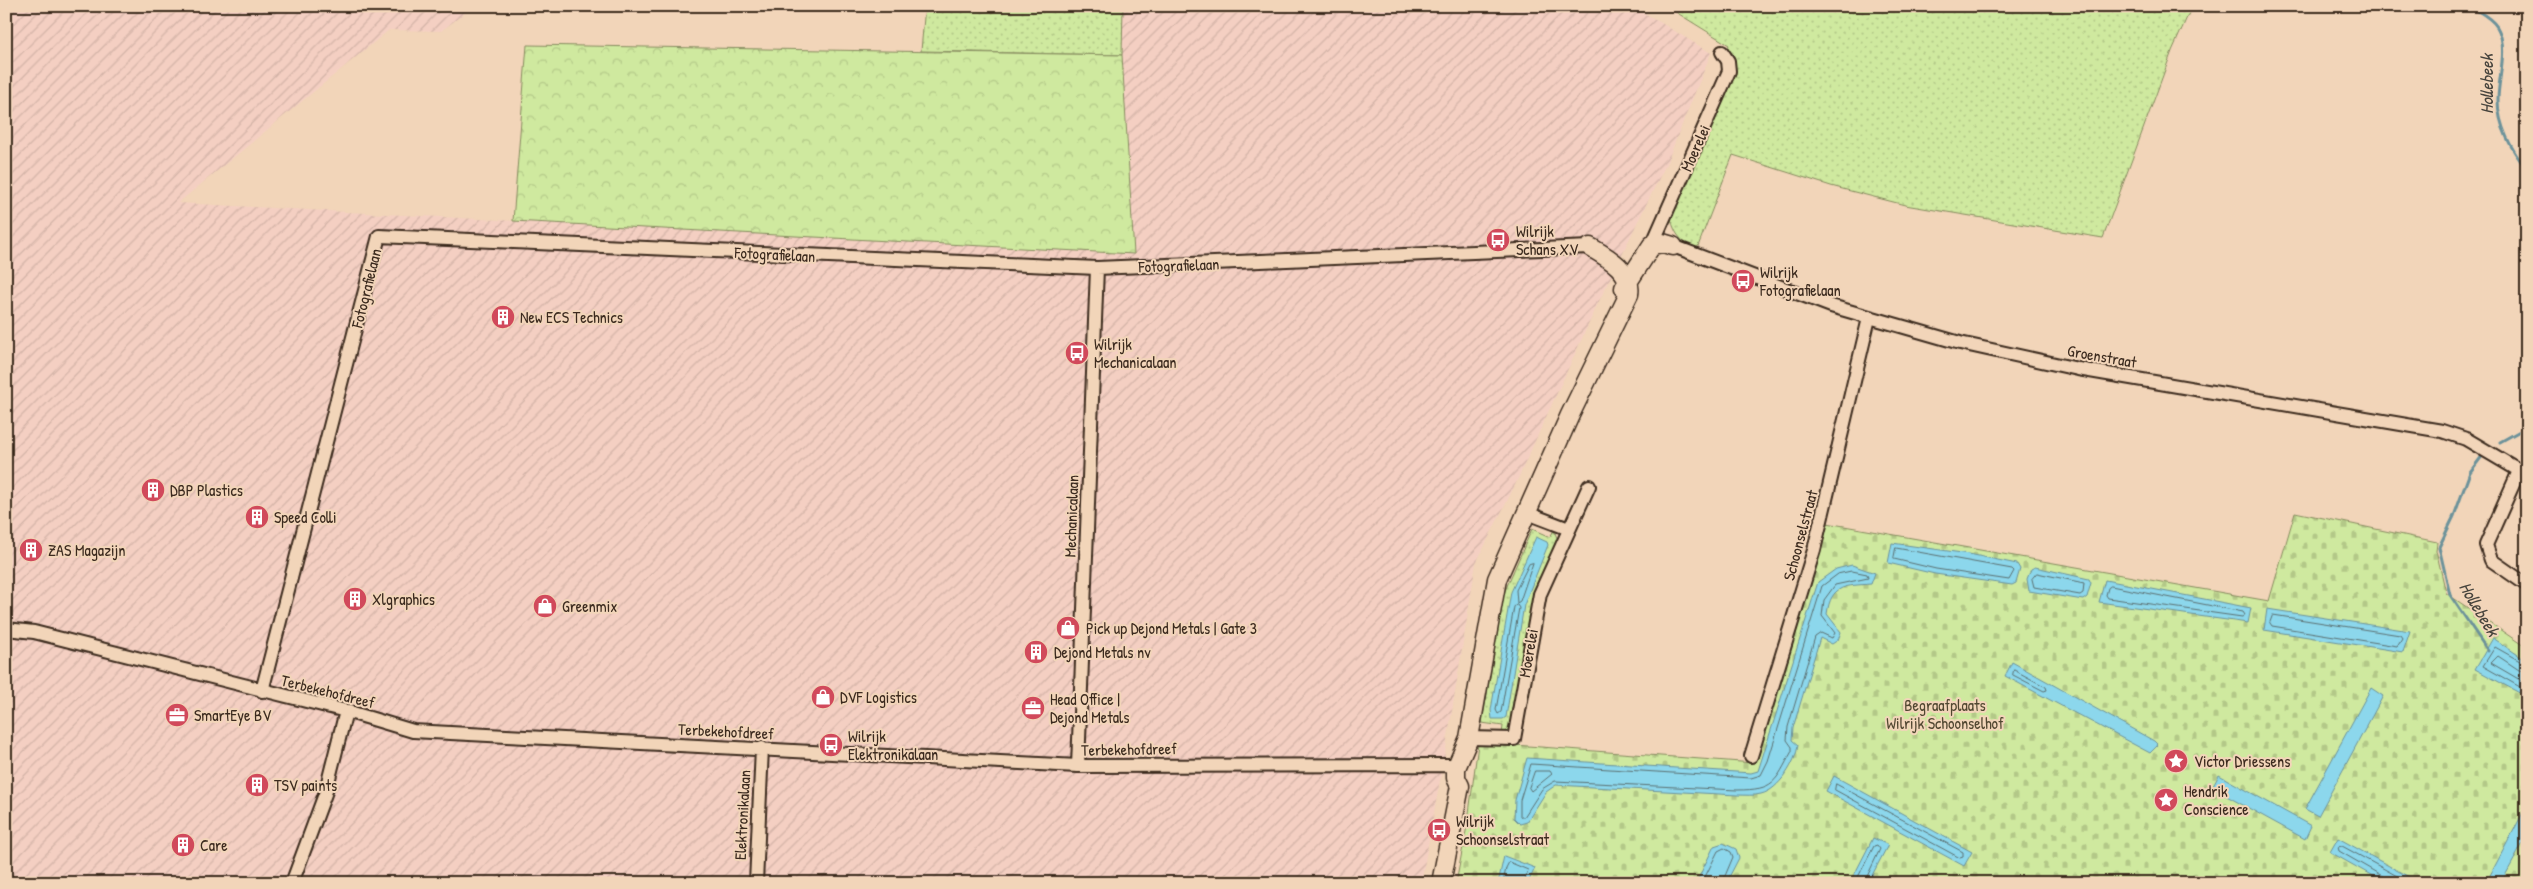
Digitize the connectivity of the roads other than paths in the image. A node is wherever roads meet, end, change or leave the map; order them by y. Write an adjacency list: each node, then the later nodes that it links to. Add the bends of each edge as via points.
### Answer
1 (1722, 52): 2 (street, Moerelei, via 1729,70)
2 (1652, 245): 3 (street, via 1663,243); 6 (street, Moerelei)
3 (1673, 246): 7 (street, Groenstraat)
4 (1590, 247): 5 (street, Fotografielaan); 6 (street, Fotografielaan, via 1621,269)
5 (1097, 268): 14 (street, Fotografielaan, via 379,236); 19 (street, Mechanicalaan)
6 (1627, 279): 10 (street, via 1629,294)
7 (1869, 318): 8 (street, Groenstraat, via 1960,343 2078,369 2442,431 2466,439); 18 (street, Schoonselstraat, via 1814,550)
8 (2523, 473): 12 (street, via 2486,546 2491,560)
9 (1589, 486): 11 (street, Moerelei)
10 (1526, 513): 11 (street); 16 (street, via 1497,579)
11 (1569, 529): 16 (street, Moerelei, via 1540,594 1514,739)
12 (2527, 585)
13 (6, 630): 14 (street, Terbekehofdreef, via 34,632)
14 (262, 691): 15 (street, Terbekehofdreef)
15 (346, 711): 17 (street, Terbekehofdreef, via 413,731 446,734); 21 (street, via 325,794)
16 (1469, 738): 20 (street)
17 (762, 748): 19 (street, Terbekehofdreef); 22 (street, Elektronikalaan)
18 (1751, 756)
19 (1078, 766): 20 (street, Terbekehofdreef, via 1449,764)
20 (1456, 768): 23 (street, via 1460,786)
21 (292, 883)
22 (756, 883)
23 (1441, 883)

